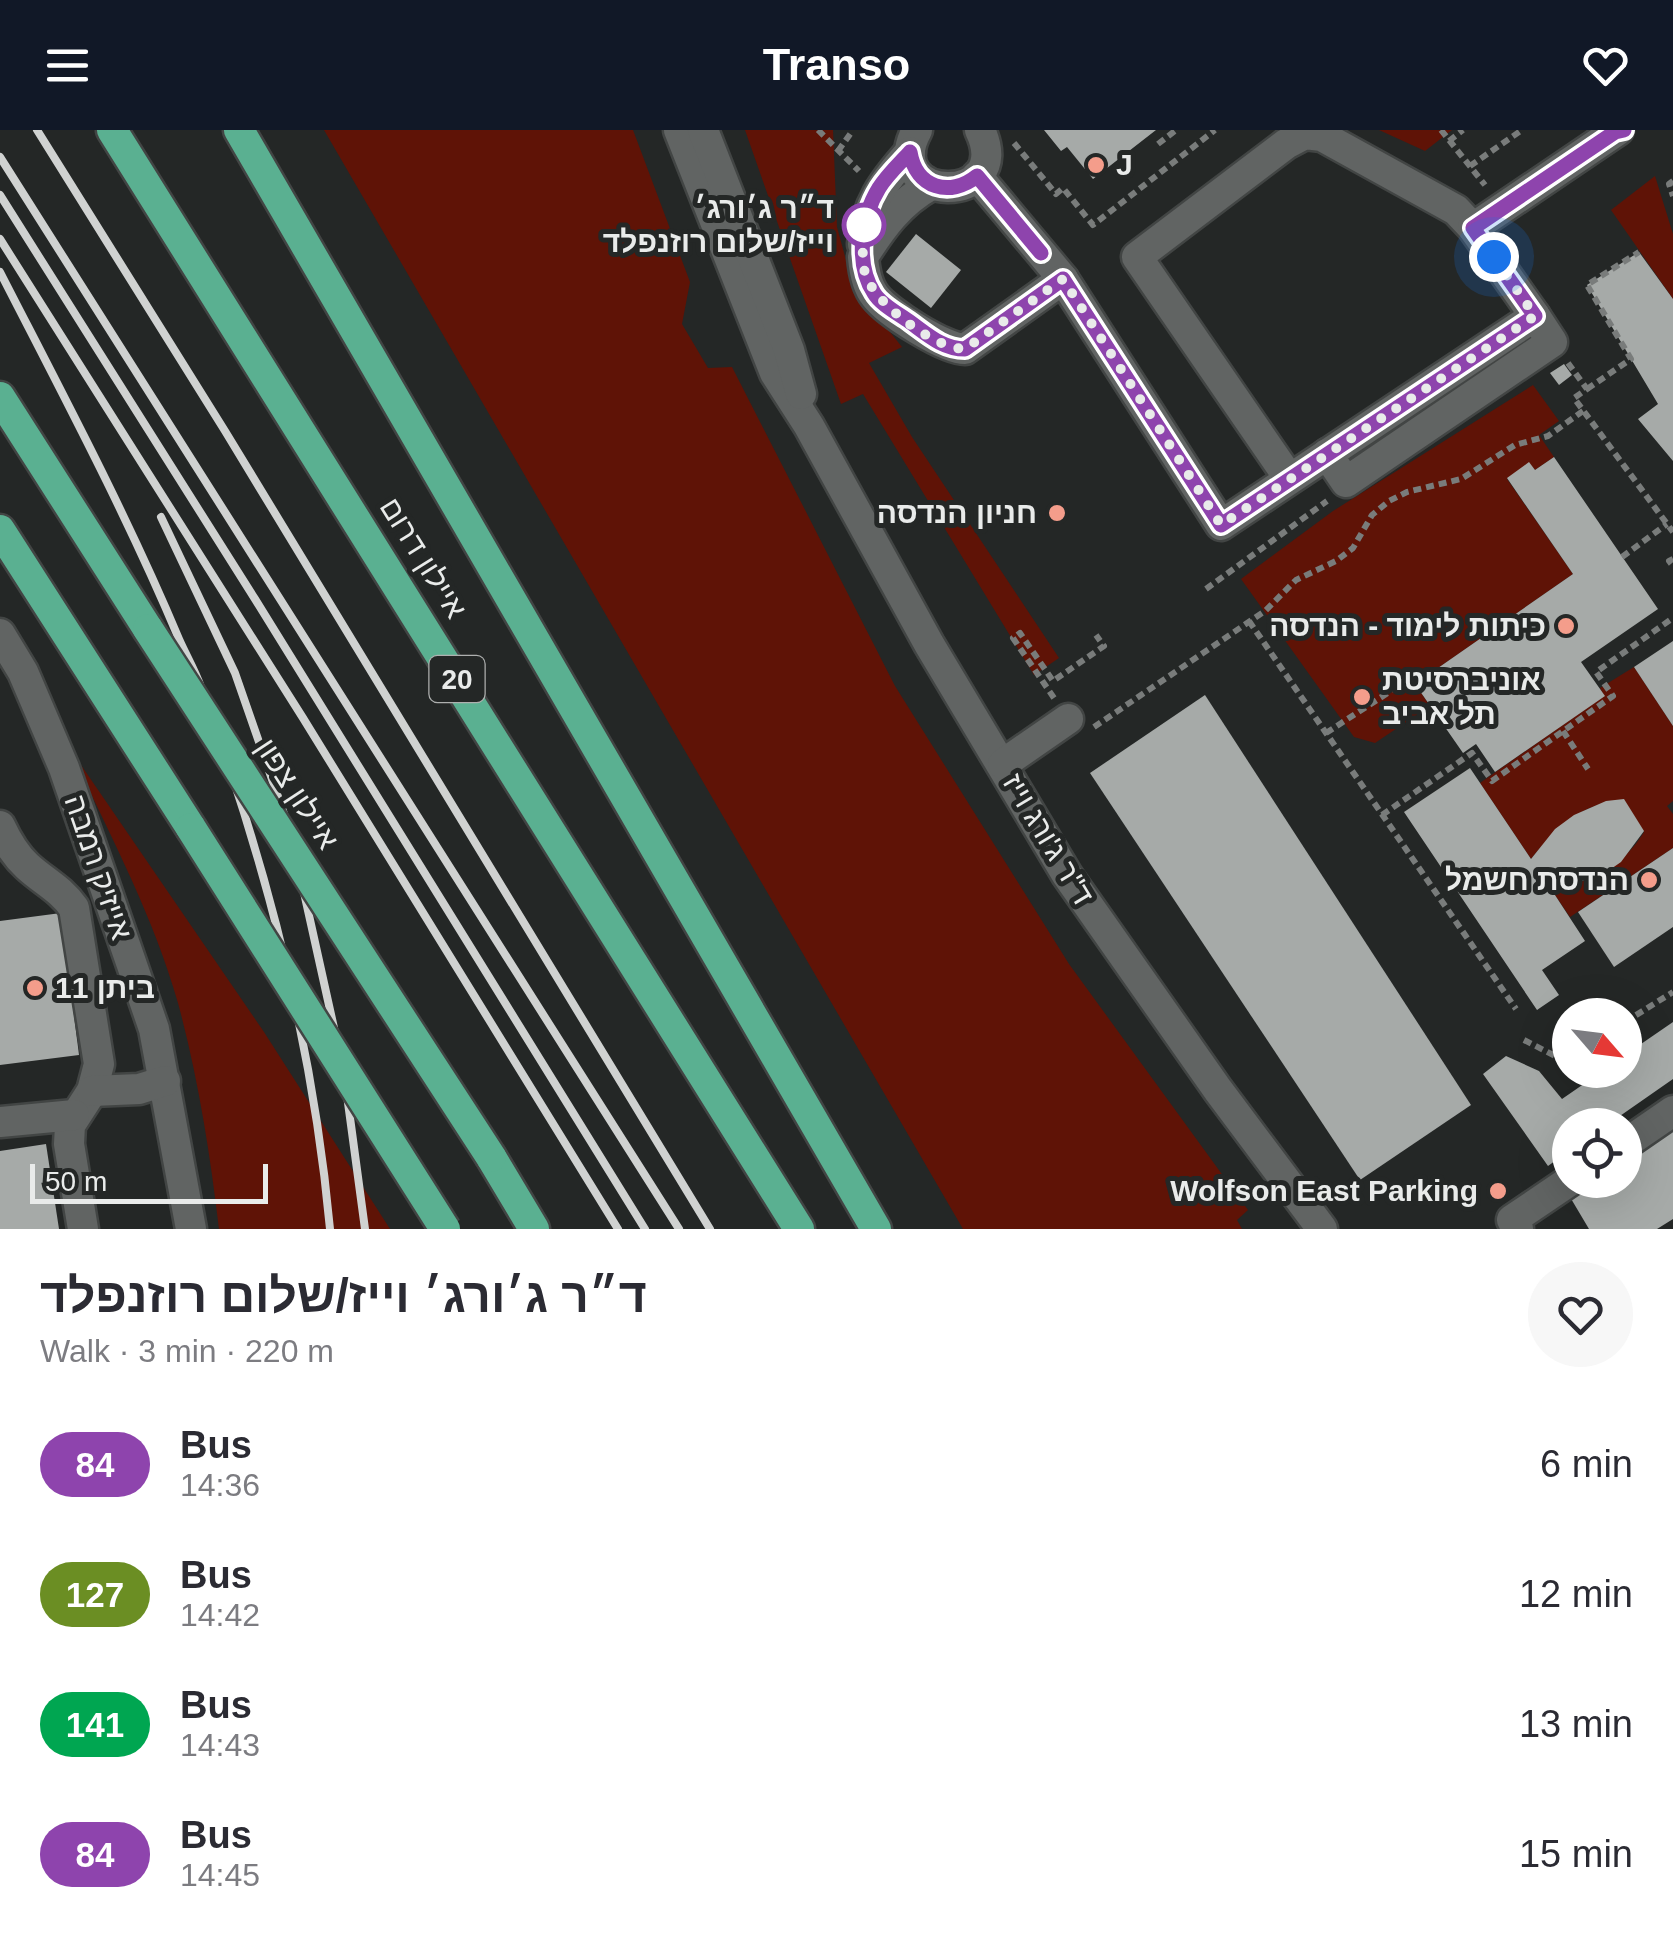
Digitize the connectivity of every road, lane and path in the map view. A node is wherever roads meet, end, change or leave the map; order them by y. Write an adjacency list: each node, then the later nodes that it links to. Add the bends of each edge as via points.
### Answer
1 (112, 130): 72 (highway, איילון דרום / 20)
2 (239, 130): 73 (highway)
3 (678, 130): 35 (street, ד"ר ג'ורג וייז, via 775,374)
4 (703, 130): 35 (street, ד"ר ג'ורג וייז, via 790,350)
5 (818, 130): 18 (path)
6 (853, 130): 18 (path)
7 (980, 130): 20 (street, via 986,154)
8 (1004, 130): 10 (path, via 1056,194 1063,188 1093,225)
9 (1176, 130): 17 (path)
10 (1215, 130)
11 (1441, 130): 16 (path)
12 (1463, 130): 16 (path)
13 (1522, 130): 19 (path)
14 (1619, 131): 26 (street)
15 (913, 141): 22 (street, via 916,172); 23 (street)
16 (1450, 141): 19 (path)
17 (1158, 144)
18 (838, 152): 23 (path)
19 (1470, 166): 24 (path)
20 (977, 176): 22 (street, via 956,188); 29 (street)
21 (1673, 181): 25 (path)
22 (931, 185): 28 (street, via 888,218)
23 (878, 189): 28 (street, via 865,221)
24 (1492, 194)
25 (1673, 196)
26 (1473, 228): 30 (street); 37 (street, via 1456,210 1322,136 1305,134 1137,258)
27 (1639, 252): 32 (path, via 1587,285 1631,359)
28 (862, 257): 29 (street, via 875,296 952,349 965,349)
29 (1063, 279): 37 (street, via 1221,525)
30 (1535, 316): 36 (street); 38 (street, via 1552,342)
31 (1567, 362): 32 (path)
32 (1587, 389): 34 (path, via 1574,398)
33 (0, 398): 71 (highway, איילון צפון, bridge)
34 (1584, 411): 39 (path); 45 (path, via 1462,479 1390,501 1372,515 1353,548 1296,580)
35 (810, 426): 53 (street, ד"ר ג'ורג וייז, via 873,548)
36 (1327, 454): 37 (street); 38 (street)
37 (1288, 478)
38 (1346, 482): 43 (path, via 1316,512)
39 (1667, 524): 41 (path); 42 (path)
40 (0, 530): 70 (highway, bridge)
41 (1673, 532)
42 (1622, 556)
43 (1206, 589)
44 (1673, 618): 51 (path, via 1596,672 1613,696)
45 (1250, 622): 50 (path); 52 (path)
46 (0, 634): 62 (street, אייזיק רמבה, via 64,768 154,1029)
47 (1096, 635): 48 (path, via 1104,646 1053,681 1020,633 1013,638)
48 (1037, 672)
49 (1422, 679): 52 (path, via 1418,674)
50 (1080, 724): 53 (street)
51 (1563, 731): 54 (path); 55 (path, via 1492,781 1472,753)
52 (1326, 733): 55 (path)
53 (1002, 764): 74 (street, ד"ר ג'ורג וייז, via 1067,875)
54 (1588, 769)
55 (1382, 815): 58 (path)
56 (0, 826): 63 (street, via 12,851 74,908 99,1064)
57 (1673, 992): 59 (path)
58 (1516, 1009)
59 (1642, 1011)
60 (1524, 1040): 61 (path)
61 (1552, 1054)
62 (165, 1082): 63 (street); 69 (street, אייזיק רמבה)
63 (83, 1103): 65 (street); 68 (street, via 69,1144)
64 (1673, 1111): 66 (street)
65 (0, 1122)
66 (1642, 1132)
67 (1552, 1193): 75 (street, via 1512,1220)
68 (83, 1229)
69 (191, 1229)
70 (445, 1229)
71 (534, 1229)
72 (799, 1229)
73 (876, 1229)
74 (1322, 1229)
75 (1518, 1229)

